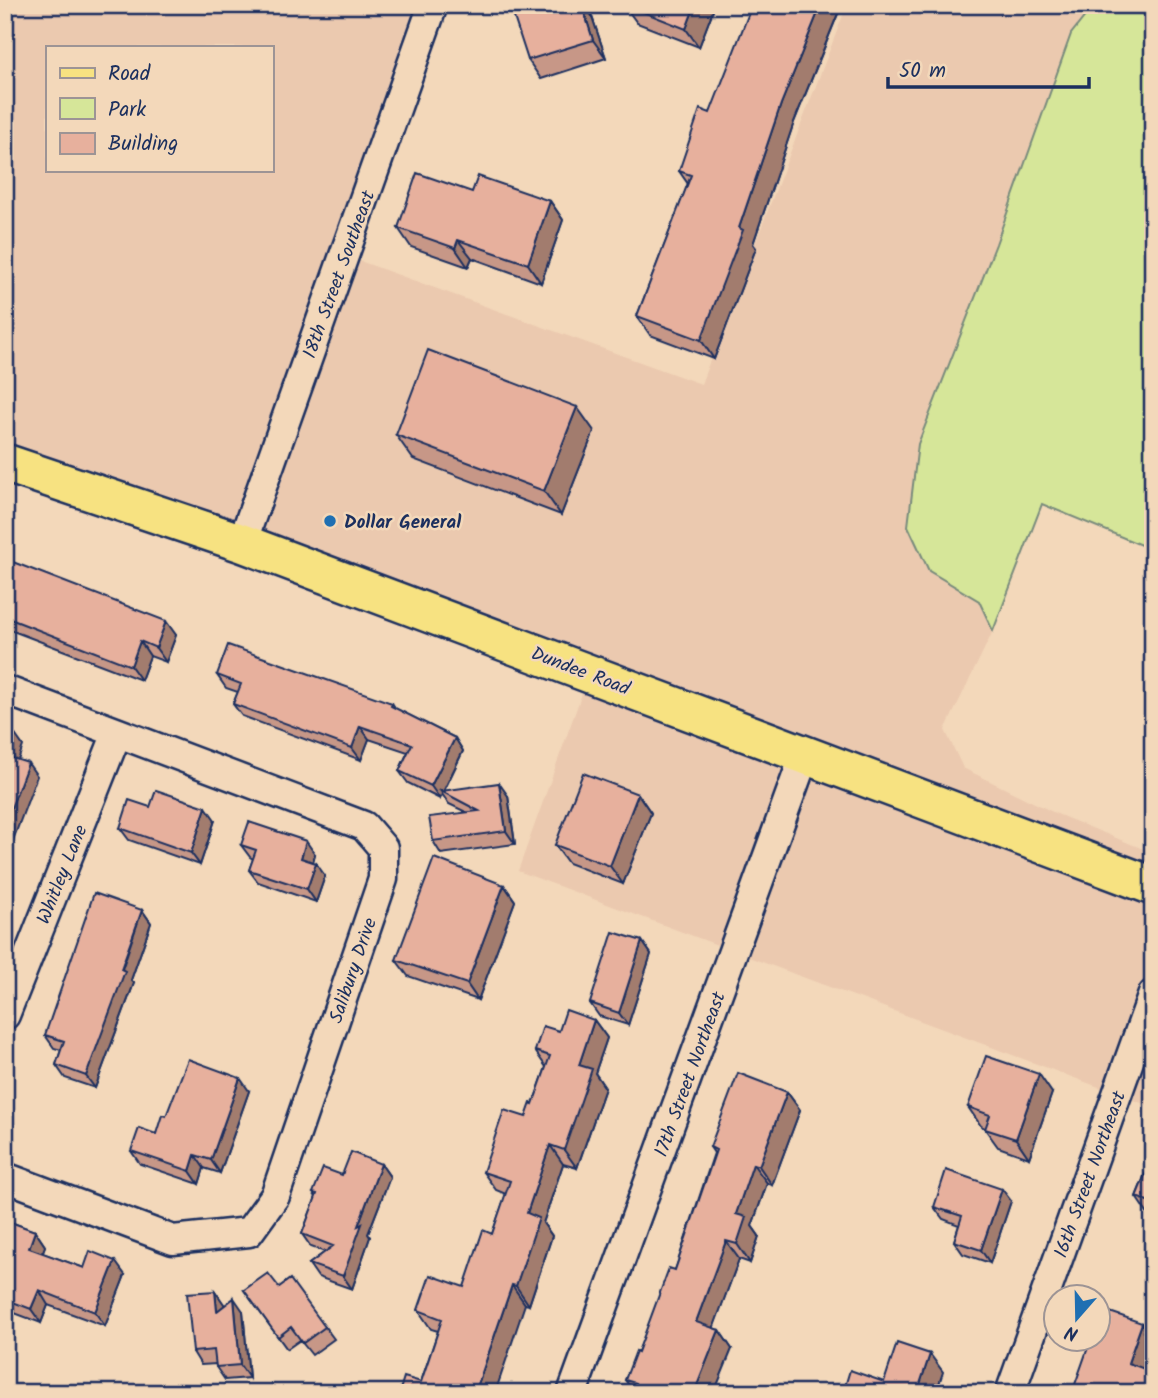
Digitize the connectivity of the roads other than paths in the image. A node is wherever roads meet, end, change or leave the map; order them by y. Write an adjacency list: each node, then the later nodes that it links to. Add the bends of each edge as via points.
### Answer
1 (433, 5): 3 (street, 18th Street Southeast)
2 (5, 463): 3 (main road, Dundee Road)
3 (242, 543): 6 (main road, Dundee Road)
4 (5, 691): 5 (street, Salibury Drive)
5 (117, 733): 9 (street, Whitley Lane); 10 (street, Salibury Drive, via 364,826 383,848 383,879 275,1196 250,1232 173,1240)
6 (805, 754): 7 (main road, Dundee Road); 11 (street, 17th Street Northeast)
7 (1153, 886)
8 (1153, 994): 12 (street, 16th Street Northeast)
9 (5, 1016)
10 (5, 1177)
11 (572, 1393)
12 (1010, 1393)

